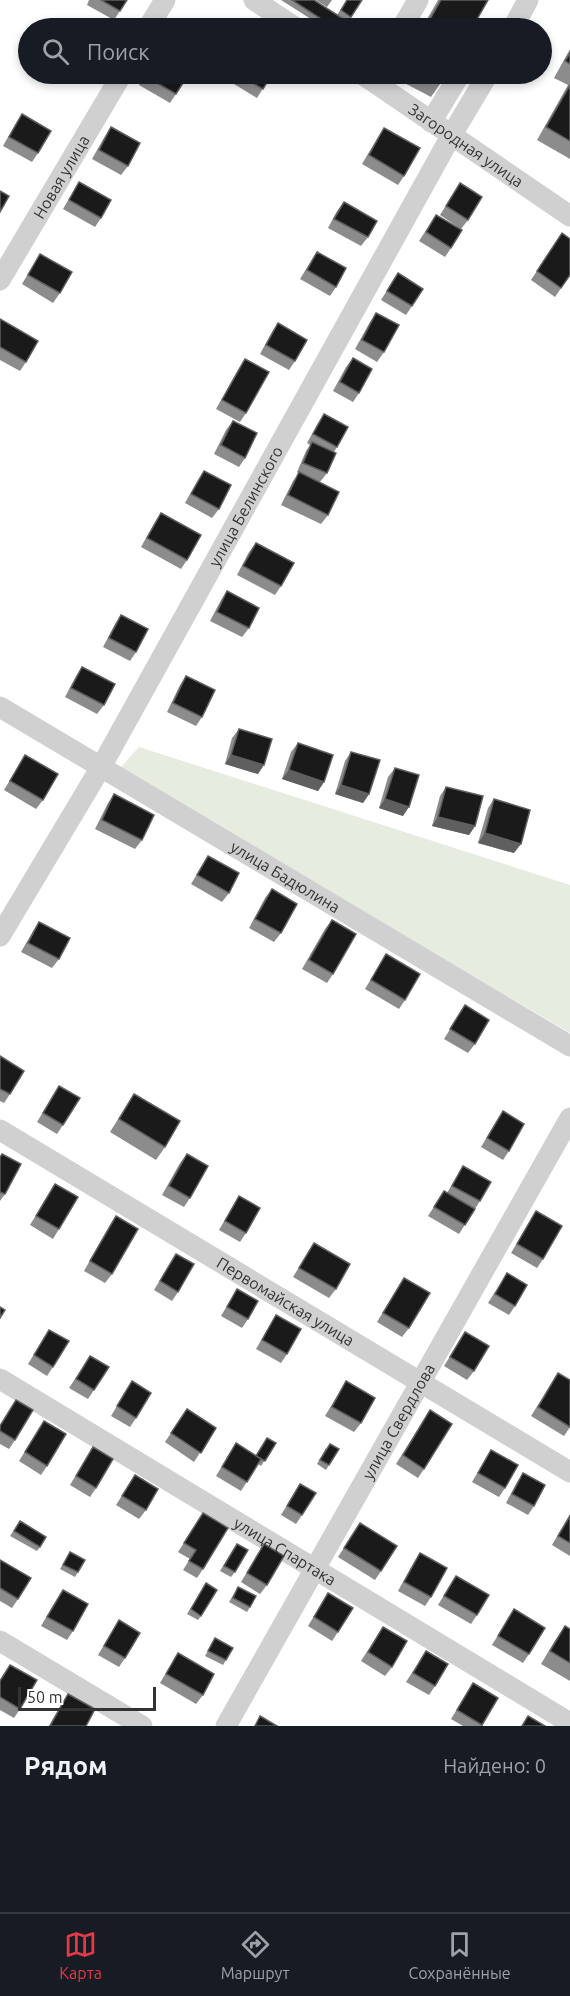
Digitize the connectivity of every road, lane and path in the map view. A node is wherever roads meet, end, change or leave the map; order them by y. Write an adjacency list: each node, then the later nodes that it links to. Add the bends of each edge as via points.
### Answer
1 (165, 0): 5 (street)
2 (254, 0): 6 (street)
3 (418, 0): 7 (street)
4 (528, 0): 8 (street)
5 (154, 18)
6 (281, 18)
7 (408, 18)
8 (518, 18)
9 (116, 84): 16 (street, Новая улица)
10 (381, 84): 13 (street, Загородная улица)
11 (454, 84): 13 (street)
12 (482, 84): 14 (street, улица Белинского)
13 (431, 122): 14 (street, Загородная улица)
14 (451, 136): 15 (street, Загородная улица); 18 (street, улица Белинского)
15 (570, 216)
16 (0, 280)
17 (0, 707): 18 (street, улица Бадюлина)
18 (101, 767): 19 (street, улица Белинского); 20 (street, улица Бадюлина)
19 (0, 936)
20 (570, 1046)
21 (570, 1118): 24 (street, улица Свердлова)
22 (0, 1130): 24 (street, Первомайская улица)
23 (0, 1379): 26 (street, улица Спартака)
24 (421, 1381): 25 (street, Первомайская улица); 26 (street, улица Свердлова)
25 (570, 1472)
26 (315, 1570): 28 (street, улица Спартака); 30 (street, улица Свердлова)
27 (0, 1641): 29 (street)
28 (570, 1723)
29 (142, 1726)
30 (226, 1726)

